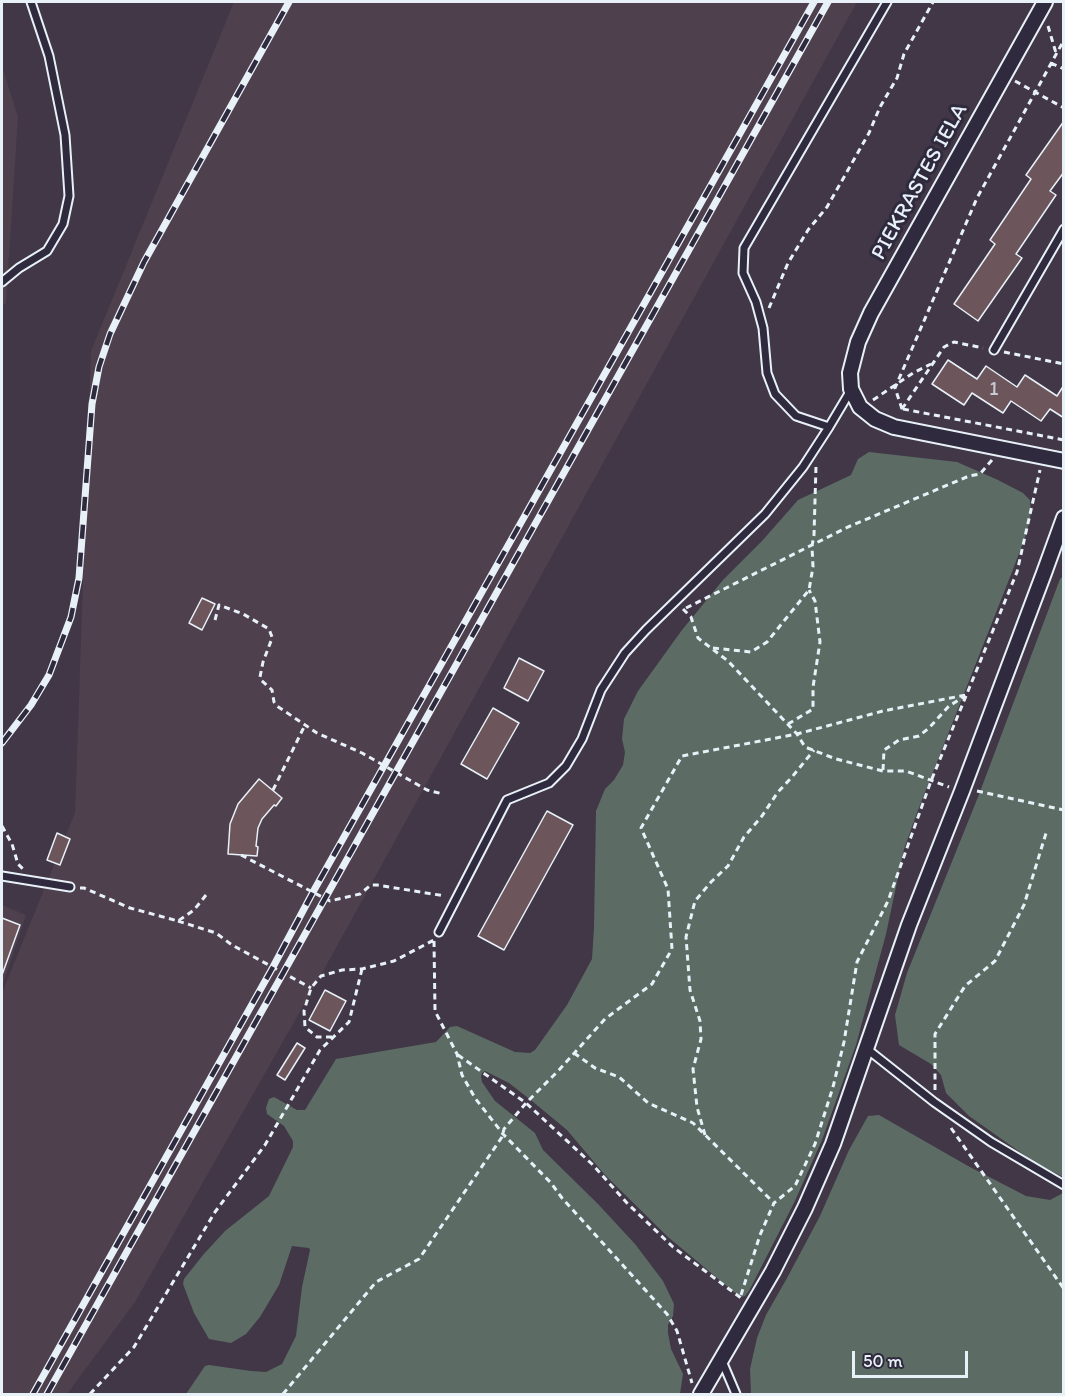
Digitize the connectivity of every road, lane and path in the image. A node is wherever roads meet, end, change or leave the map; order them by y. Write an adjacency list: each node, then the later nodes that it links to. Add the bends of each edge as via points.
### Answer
1 (31, 2): 13 (lane, via 49,56 65,135 69,196 63,224 47,251)
2 (887, 2): 14 (lane, via 744,248 743,273)
3 (933, 2): 14 (path, via 904,54 897,78 869,133 827,207 788,263)
4 (1042, 6): 6 (path); 9 (street, PIEKRASTES IELA)
5 (1064, 40): 6 (path)
6 (1056, 53): 7 (path)
7 (1051, 63): 8 (path); 10 (path)
8 (1064, 69)
9 (1004, 74): 10 (path); 19 (street, PIEKRASTES IELA, via 871,313 858,342 850,373)
10 (1035, 92): 11 (path); 18 (path, via 977,198)
11 (1064, 108)
12 (1064, 229): 15 (lane)
13 (2, 282)
14 (762, 326): 22 (lane, via 766,373 775,393 796,416)
15 (994, 350): 16 (path, via 954,342 944,347); 17 (path)
16 (933, 363): 18 (path); 21 (path)
17 (1064, 364)
18 (896, 386): 20 (path); 21 (path)
19 (851, 389): 20 (street); 22 (lane)
20 (860, 407): 25 (street, via 894,427)
21 (903, 409): 23 (path)
22 (829, 427): 24 (lane)
23 (1064, 440)
24 (817, 446): 29 (path); 31 (lane, via 765,514)
25 (1002, 449): 26 (street); 29 (path, via 980,474 848,527)
26 (1043, 457): 27 (street); 35 (path, via 1017,572)
27 (1064, 461)
28 (1064, 518): 42 (street)
29 (812, 546): 30 (path); 32 (path)
30 (809, 590): 34 (path, via 767,642 751,652); 36 (path, via 815,601 820,642 813,709)
31 (676, 602): 32 (path); 53 (lane, via 625,653 601,690 582,739 566,766 549,783 507,800)
32 (683, 609): 34 (path, via 691,617 698,638)
33 (215, 620): 37 (path, via 219,605 268,629 272,641 261,680 272,690 277,706)
34 (711, 648): 36 (path)
35 (966, 695): 38 (path); 40 (path, via 919,736 899,740 884,750); 41 (path)
36 (787, 724): 38 (path)
37 (305, 726): 43 (path); 44 (path, via 427,790)
38 (797, 734): 39 (path, via 805,747); 61 (path, via 682,756 641,828 668,889 672,949 652,984 605,1019)
39 (814, 750): 40 (path); 66 (path, via 744,837 728,867 694,901 686,937 690,990 700,1021 701,1039 693,1068)
40 (883, 771): 41 (path, via 906,771)
41 (931, 781): 42 (path); 68 (path, via 888,901 857,962 844,1042 815,1144 795,1186)
42 (962, 789): 45 (path); 60 (street, via 909,925)
43 (273, 790)
44 (443, 794)
45 (1064, 810)
46 (2, 826): 50 (path, via 18,864)
47 (1047, 830): 63 (path, via 1024,905 995,961 965,986 935,1034)
48 (241, 855): 53 (path, via 330,901 360,894 371,885)
49 (2, 876): 50 (lane)
50 (32, 881): 51 (lane)
51 (70, 887): 54 (path, via 84,888 130,908)
52 (206, 895): 54 (path)
53 (456, 897): 55 (lane)
54 (178, 921): 58 (path, via 216,933)
55 (439, 932): 56 (path)
56 (434, 941): 57 (path, via 394,961); 62 (path, via 435,1011)
57 (362, 969): 58 (path, via 321,976); 59 (path, via 349,1022)
58 (311, 988): 59 (path, via 304,1011 305,1028 317,1037)
59 (334, 1036): 73 (path, via 320,1050 265,1145 215,1212 134,1347)
60 (867, 1049): 63 (lane); 70 (street, via 805,1208 773,1270)
61 (574, 1053): 64 (path); 66 (path, via 595,1068 619,1077 648,1103 693,1123)
62 (457, 1054): 64 (path); 65 (path, via 462,1075 475,1098)
63 (934, 1102): 67 (lane, via 991,1142); 69 (path)
64 (526, 1103): 65 (path); 70 (path, via 673,1247)
65 (503, 1134): 72 (path, via 667,1314 677,1331); 74 (path, via 419,1259 376,1282)
66 (705, 1135): 68 (path)
67 (1064, 1185)
68 (774, 1203): 70 (path, via 760,1235)
69 (1064, 1289)
70 (746, 1302): 71 (street)
71 (721, 1358): 72 (street); 75 (lane)
72 (696, 1389)
73 (90, 1395)
74 (283, 1395)
75 (736, 1395)

